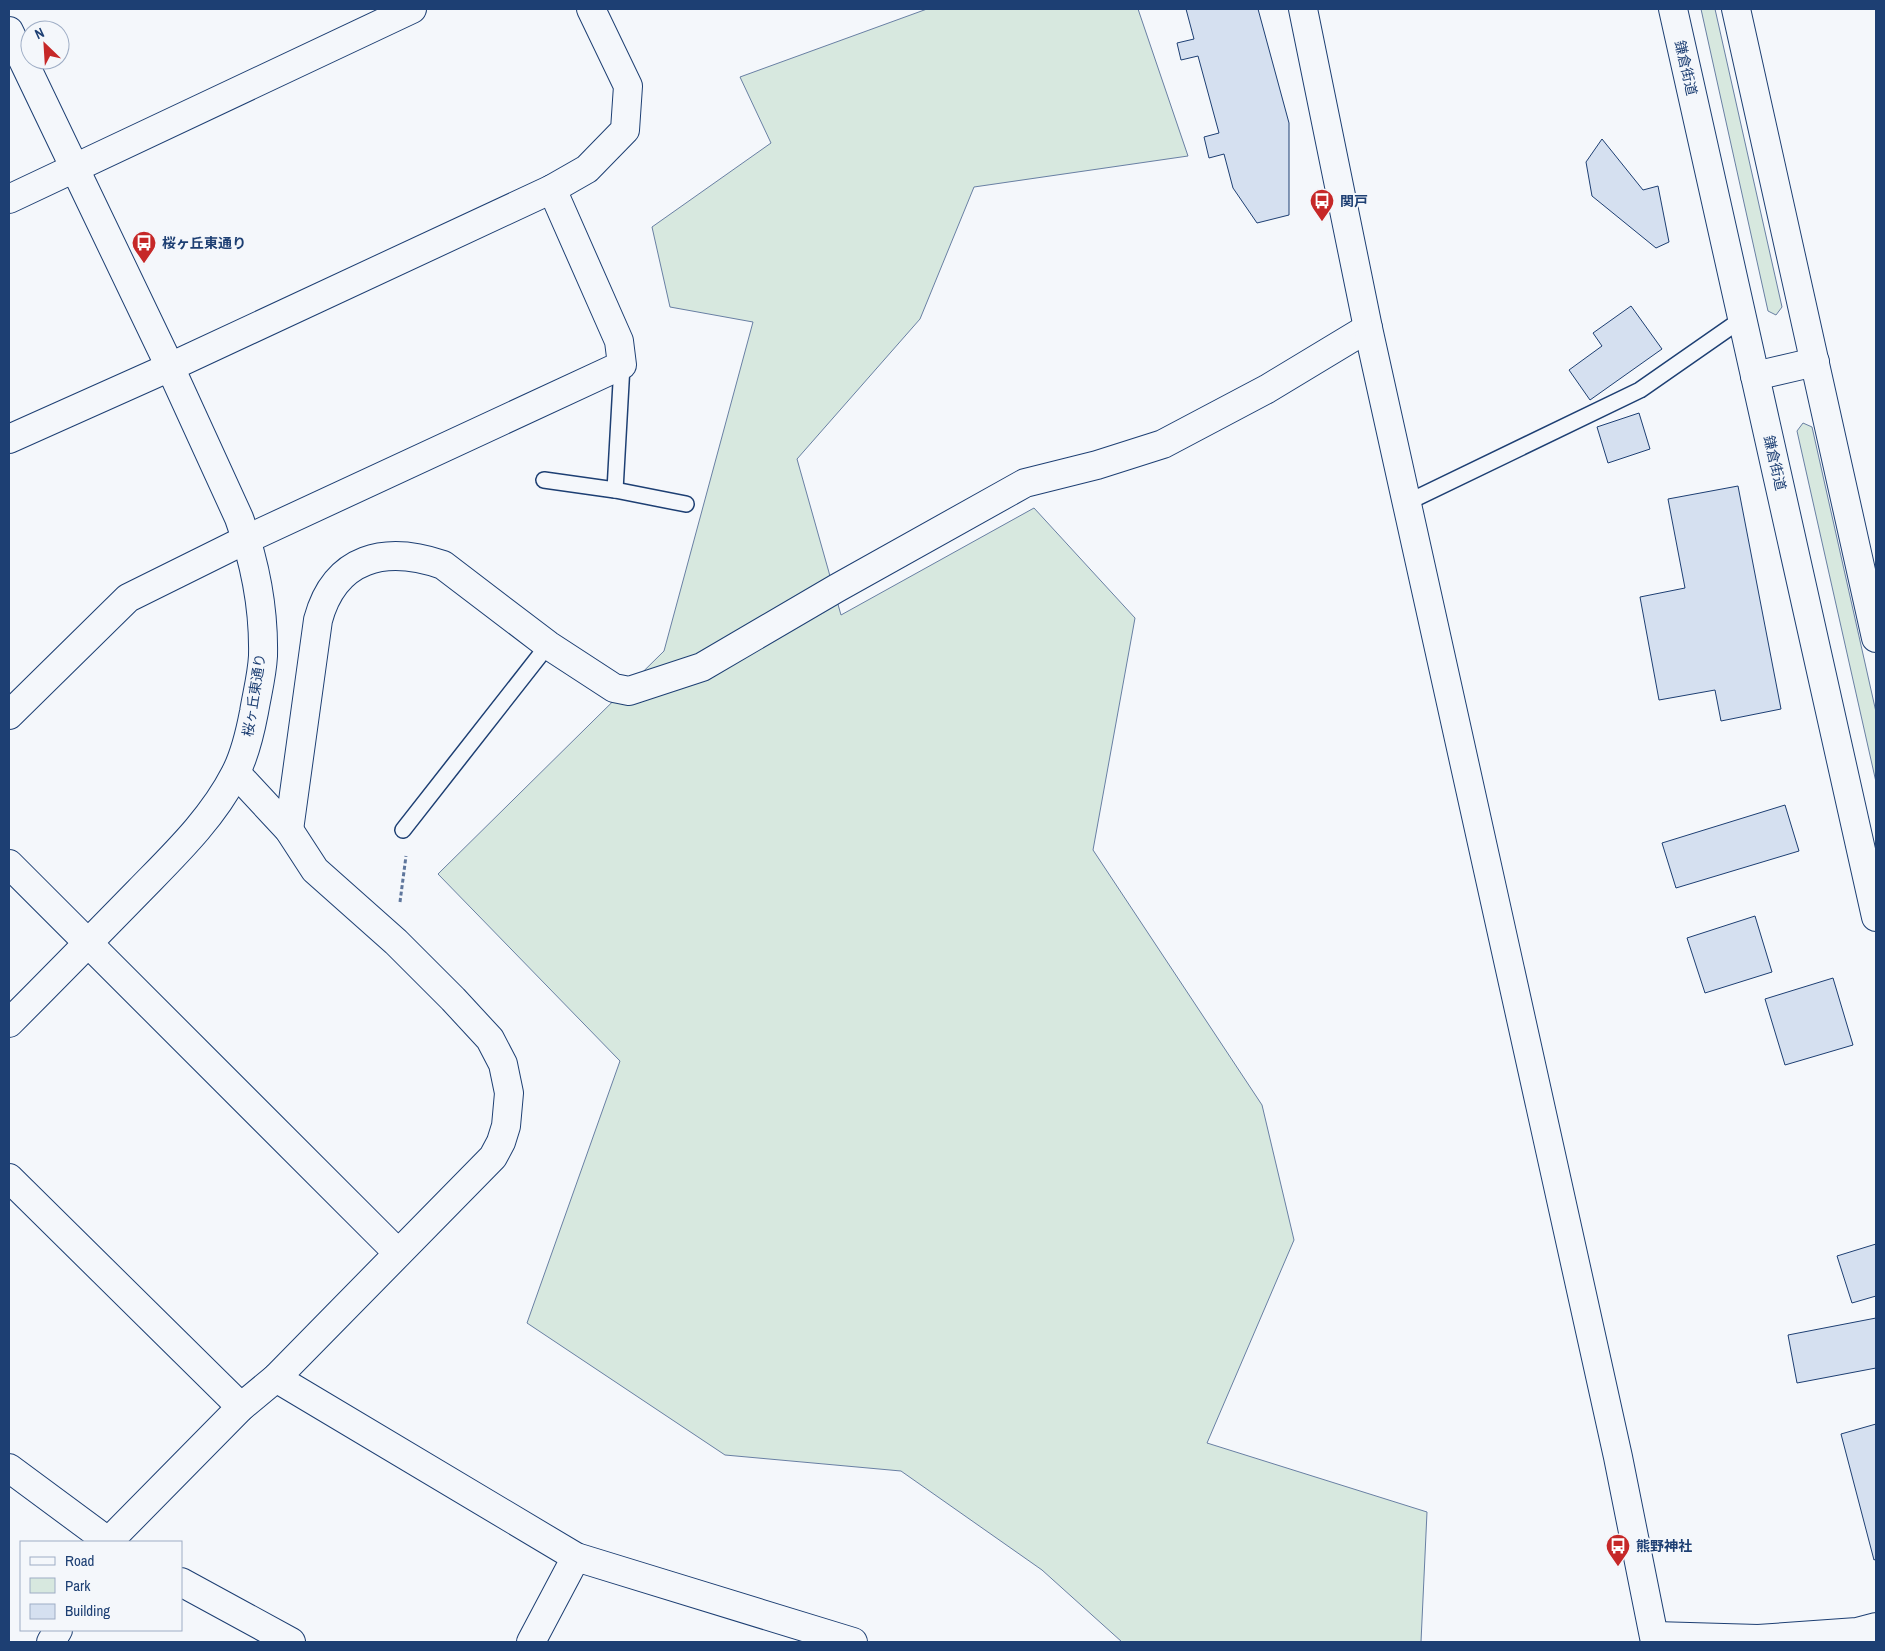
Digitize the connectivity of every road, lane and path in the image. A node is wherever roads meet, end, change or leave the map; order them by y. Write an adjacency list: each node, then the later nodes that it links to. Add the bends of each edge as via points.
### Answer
1 (412, 9): 7 (street)
2 (591, 9): 8 (street, via 628,86 625,130 587,169)
3 (1303, 9): 11 (street)
4 (1673, 9): 10 (street, 鎌倉街道)
5 (1736, 9): 12 (street)
6 (9, 31): 7 (street, 桜ヶ丘東通り)
7 (75, 168): 9 (street); 14 (street, 桜ヶ丘東通り)
8 (552, 190): 13 (street, via 619,341); 14 (street)
9 (9, 199)
10 (1742, 319): 15 (street, 鎌倉街道); 19 (lane, via 1640,390)
11 (1368, 328): 19 (street); 23 (street, via 1163,444 1025,483 702,667 629,691 614,688)
12 (1815, 362): 15 (street); 22 (street)
13 (622, 365): 18 (lane); 21 (street)
14 (170, 367): 16 (street); 21 (street, 桜ヶ丘東通り)
15 (1755, 376): 29 (street, 鎌倉街道)
16 (9, 439)
17 (544, 480): 18 (lane)
18 (615, 490): 20 (lane)
19 (1406, 503): 44 (street, via 1618,1457)
20 (686, 504)
21 (246, 539): 24 (street, via 128,598); 25 (street, 桜ヶ丘東通り, via 259,593 263,656 250,729)
22 (1876, 638)
23 (548, 646): 26 (street, via 443,565 424,558 387,556 373,558 351,570 330,589 318,620); 27 (lane)
24 (9, 715)
25 (236, 772): 26 (street); 31 (street, 桜ヶ丘東通り, via 222,798 203,822)
26 (289, 830): 30 (street, via 315,870)
27 (402, 830): 30 (path, via 408,842)
28 (9, 864): 31 (street)
29 (1876, 918)
30 (396, 942): 34 (street, via 490,1039 503,1064 509,1093 506,1126 493,1157)
31 (88, 944): 32 (street, 桜ヶ丘東通り); 34 (street)
32 (9, 1023)
33 (9, 1178): 36 (street)
34 (398, 1254): 35 (street)
35 (276, 1378): 36 (street); 40 (street)
36 (241, 1407): 39 (street)
37 (9, 1468): 38 (street)
38 (107, 1541)
39 (109, 1541)
40 (576, 1557): 47 (street); 48 (street)
41 (182, 1583): 46 (street)
42 (57, 1631): 45 (street)
43 (1863, 1634): 44 (street)
44 (1655, 1639)
45 (51, 1642)
46 (291, 1642)
47 (531, 1642)
48 (853, 1642)

